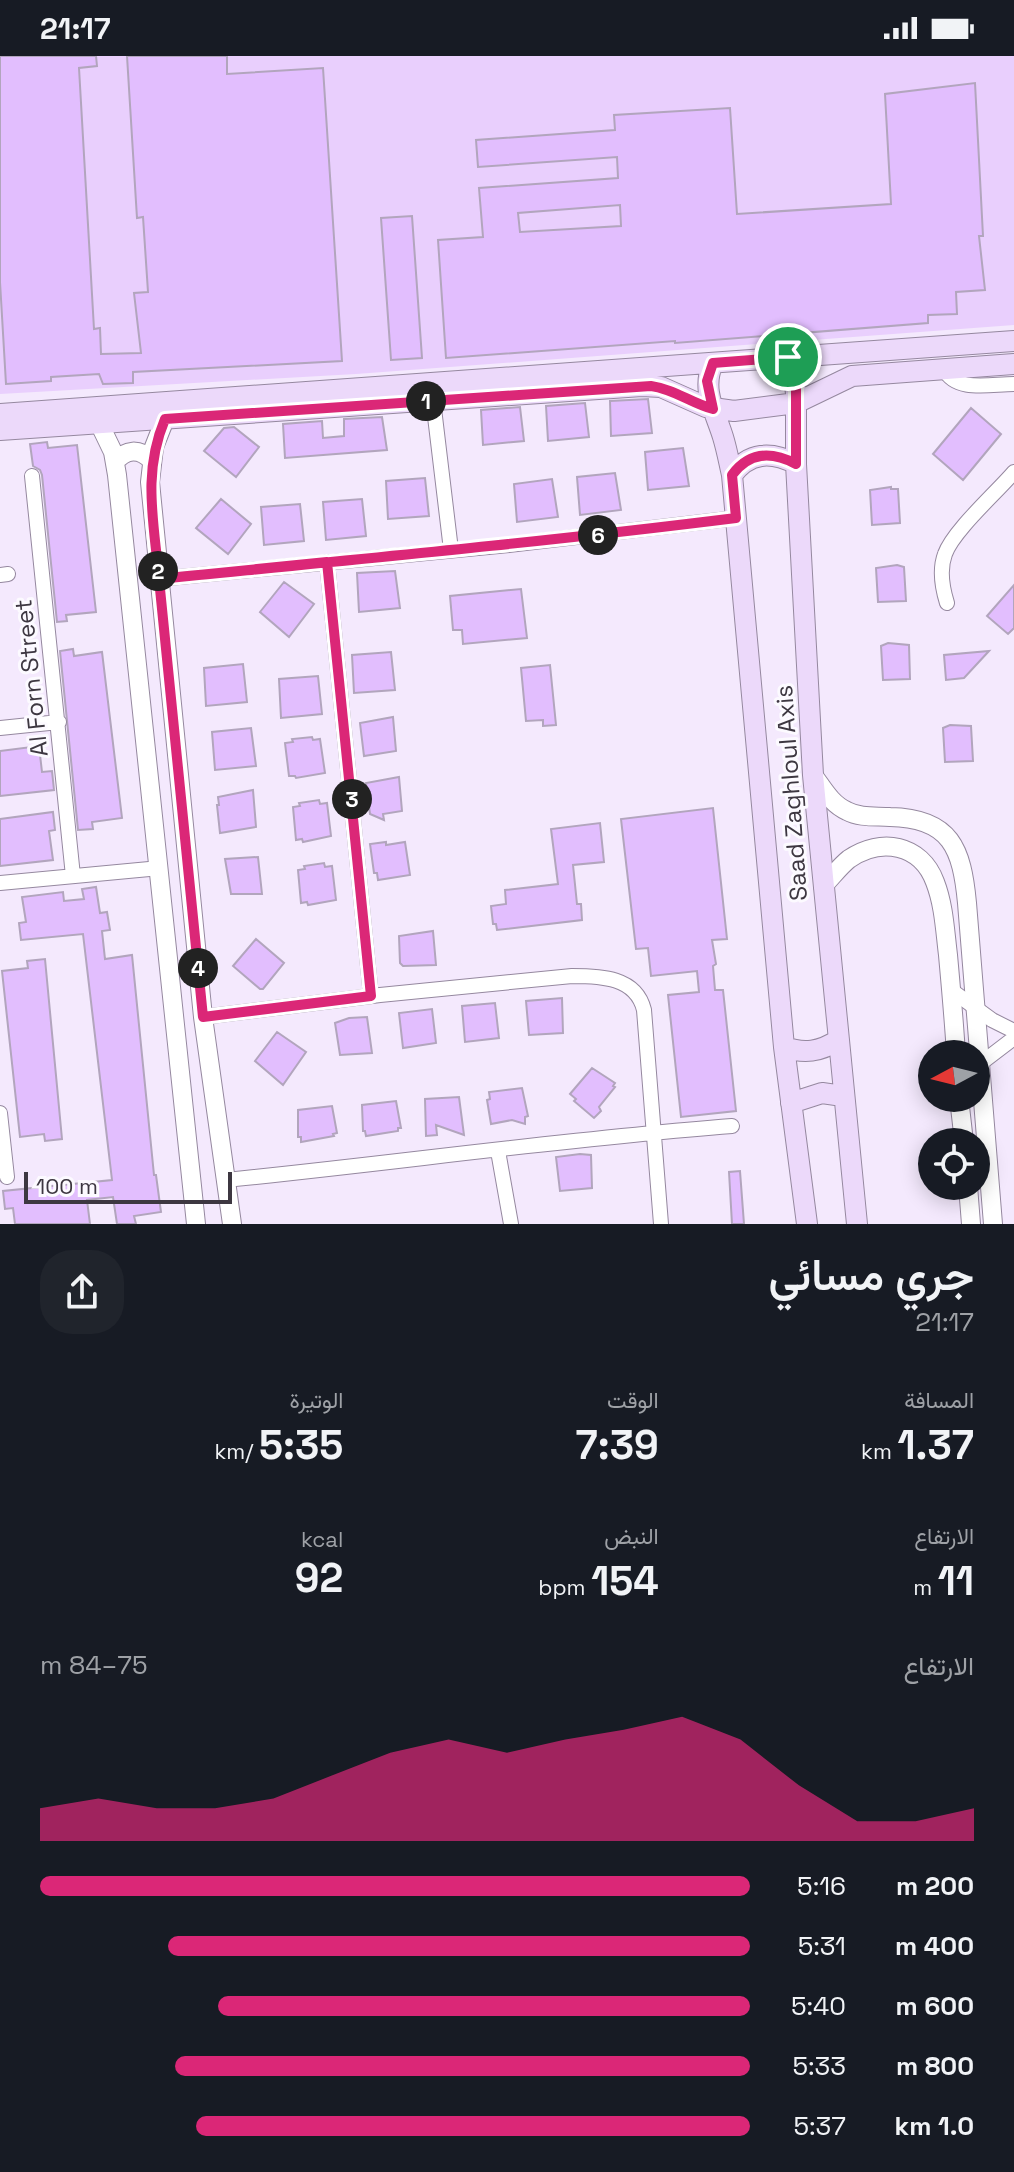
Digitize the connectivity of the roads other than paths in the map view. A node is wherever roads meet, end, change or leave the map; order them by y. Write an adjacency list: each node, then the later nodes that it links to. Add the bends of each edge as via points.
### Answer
1 (1014, 341): 2 (main road)
2 (788, 357): 3 (main road); 8 (main road, Saad Zaghloul Axis)
3 (713, 363): 9 (main road, Saad Zaghloul Axis, via 707,381); 10 (main road)
4 (1014, 364): 5 (main road)
5 (944, 369): 6 (street, via 948,379 964,385); 8 (main road, via 852,376)
6 (1014, 384)
7 (433, 400): 9 (main road, via 651,386); 11 (main road); 21 (street)
8 (796, 403): 9 (main road); 16 (main road, Saad Zaghloul Axis)
9 (713, 409): 18 (main road, Saad Zaghloul Axis)
10 (0, 414)
11 (165, 419): 12 (main road); 14 (street)
12 (99, 423): 13 (main road); 15 (street)
13 (0, 430)
14 (151, 460): 15 (street, via 133,451); 23 (street)
15 (115, 462): 28 (street)
16 (796, 464): 18 (main road, via 762,455 739,465); 27 (main road, Saad Zaghloul Axis)
17 (1014, 472): 24 (street, via 945,553 942,587)
18 (732, 475): 20 (main road, Saad Zaghloul Axis)
19 (32, 476): 25 (street, Al Forn Street)
20 (736, 518): 21 (street); 41 (main road, Saad Zaghloul Axis)
21 (451, 550): 22 (street)
22 (327, 562): 23 (street); 33 (street)
23 (159, 579): 35 (street)
24 (947, 603)
25 (59, 722): 26 (street); 29 (street, Al Forn Street)
26 (0, 728)
27 (813, 775): 31 (main road, Saad Zaghloul Axis); 34 (street, via 845,810 913,819 951,841 965,880)
28 (160, 868): 29 (street); 53 (street)
29 (73, 876): 30 (street)
30 (0, 883)
31 (823, 886): 32 (street, via 861,852 879,846 913,852 936,883); 38 (main road, Saad Zaghloul Axis)
32 (951, 990): 34 (street); 39 (street)
33 (371, 996): 35 (street); 48 (street, via 572,976 615,980 636,992 644,1010)
34 (975, 1008): 36 (street); 40 (street)
35 (203, 1017): 51 (street)
36 (1014, 1031)
37 (1014, 1038): 42 (street)
38 (838, 1040): 41 (main road, via 818,1050); 43 (main road, Saad Zaghloul Axis)
39 (955, 1040)
40 (977, 1040)
41 (784, 1047): 44 (main road, Saad Zaghloul Axis)
42 (990, 1057)
43 (843, 1096): 44 (main road, via 822,1093); 58 (main road, Saad Zaghloul Axis)
44 (791, 1103): 57 (main road, Saad Zaghloul Axis)
45 (982, 1112): 60 (street)
46 (0, 1113): 50 (street)
47 (732, 1126): 48 (street)
48 (654, 1132): 49 (street); 56 (street)
49 (498, 1151): 51 (street); 55 (street)
50 (7, 1177)
51 (226, 1180): 54 (street)
52 (969, 1200): 59 (street)
53 (196, 1218): 54 (street)
54 (231, 1218)
55 (511, 1224)
56 (661, 1224)
57 (807, 1224)
58 (857, 1224)
59 (971, 1224)
60 (993, 1224)

